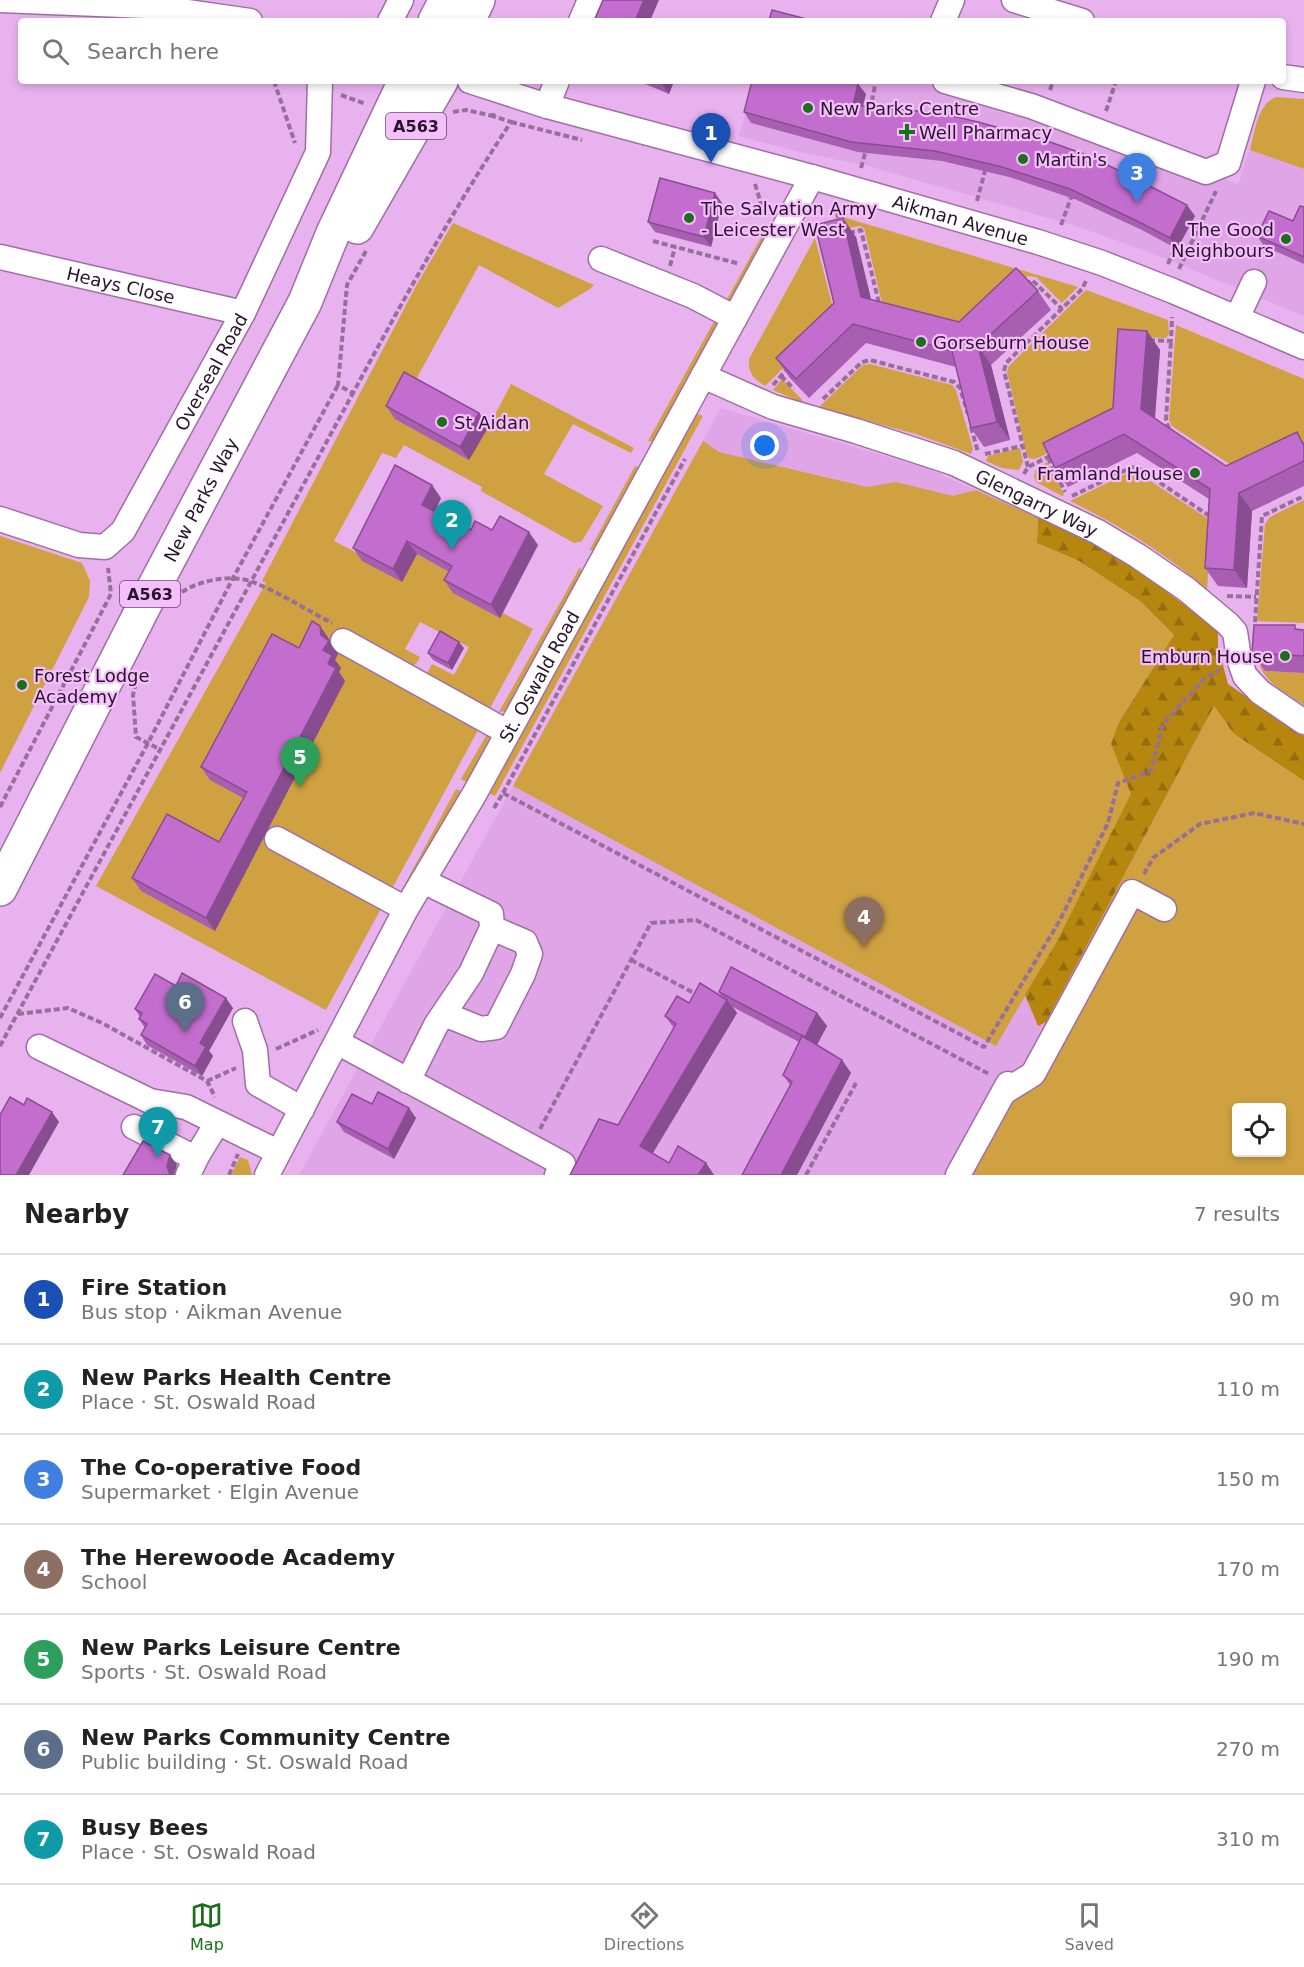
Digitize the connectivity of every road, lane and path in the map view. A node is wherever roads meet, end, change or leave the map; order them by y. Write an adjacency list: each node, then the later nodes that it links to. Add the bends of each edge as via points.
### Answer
1 (2, 0): 8 (street, via 146,6)
2 (401, 0): 9 (street)
3 (446, 0): 10 (highway)
4 (478, 0): 11 (highway)
5 (590, 0): 12 (street)
6 (952, 0): 13 (street)
7 (1014, 0): 14 (street)
8 (229, 18)
9 (392, 18)
10 (437, 18)
11 (469, 18)
12 (582, 18)
13 (945, 18)
14 (1072, 18)
15 (1286, 78): 16 (street)
16 (1304, 80)
17 (275, 84): 41 (path)
18 (320, 84): 41 (street, Overseal Road, via 318,152)
19 (402, 84): 64 (highway, New Parks Way / A563, via 379,106)
20 (439, 84): 64 (highway, New Parks Way / A563, via 350,240)
21 (480, 84): 27 (street, Aikman Avenue)
22 (556, 84): 28 (street)
23 (875, 84): 29 (path)
24 (955, 84): 31 (street, via 1031,106)
25 (1115, 84): 31 (path)
26 (1251, 84): 38 (street, via 1228,163)
27 (501, 90): 28 (street, Aikman Avenue); 30 (path, via 493,116)
28 (547, 106): 42 (street, Aikman Avenue)
29 (869, 119)
30 (510, 122): 33 (path); 77 (path, via 435,244)
31 (1099, 132): 38 (street, via 1206,172)
32 (867, 140): 34 (path)
33 (592, 143)
34 (866, 150): 35 (path); 39 (path)
35 (877, 151)
36 (976, 164): 37 (path)
37 (987, 166): 40 (path); 47 (path)
38 (1221, 166): 60 (path, via 1224,175)
39 (861, 168)
40 (996, 169)
41 (307, 177): 67 (street, Overseal Road)
42 (812, 177): 57 (street, Aikman Avenue); 69 (street, St. Oswald Road)
43 (746, 182): 50 (path, via 757,184 766,218)
44 (1063, 191): 45 (path)
45 (1072, 195): 46 (path); 49 (path)
46 (1081, 199)
47 (977, 201)
48 (837, 212): 65 (path, via 841,234 861,230)
49 (1061, 225)
50 (761, 227)
51 (1168, 239): 59 (path, via 1177,244)
52 (653, 241): 58 (path)
53 (369, 246): 76 (path, via 347,285)
54 (746, 255): 58 (path)
55 (0, 257): 67 (street, Heays Close)
56 (601, 259): 69 (street, via 693,296)
57 (1094, 261): 66 (path, via 1082,289); 70 (street, Aikman Avenue)
58 (741, 264): 61 (path)
59 (1168, 264)
60 (1179, 269)
61 (736, 273)
62 (1254, 282): 70 (street)
63 (1024, 287): 66 (path, via 1032,280)
64 (305, 302): 111 (highway, New Parks Way / A563)
65 (879, 305)
66 (1062, 309): 81 (path, via 1006,363 1004,371)
67 (243, 313): 90 (street, Overseal Road, via 123,531)
68 (1172, 317): 72 (path)
69 (735, 318): 75 (street, St. Oswald Road)
70 (1238, 318): 73 (street, Aikman Avenue)
71 (1148, 340): 72 (path)
72 (1171, 341): 80 (path, via 1166,420 1168,428)
73 (1304, 347)
74 (796, 361): 78 (path)
75 (703, 376): 86 (street, Glengarry Way, via 773,407 954,463); 102 (street, St. Oswald Road)
76 (338, 385): 77 (path); 91 (path)
77 (353, 393): 92 (path)
78 (766, 394)
79 (822, 400): 81 (path, via 862,362 870,360 954,382 960,388 979,455)
80 (1177, 434)
81 (1022, 446): 85 (path)
82 (1057, 453): 84 (path)
83 (686, 458): 105 (path)
84 (1048, 458): 85 (path); 89 (path, via 1068,498 1132,467 1211,517)
85 (1028, 467): 86 (path)
86 (1016, 491): 96 (street, Glengarry Way, via 1138,556 1228,624)
87 (1304, 496): 95 (path, via 1262,516)
88 (0, 519): 90 (street, via 79,545)
89 (1215, 524)
90 (105, 547): 106 (path, via 111,594)
91 (232, 580): 92 (path); 94 (path, via 192,585); 103 (path)
92 (252, 581): 98 (path, via 350,632); 104 (path)
93 (1221, 596): 95 (path)
94 (174, 597)
95 (1256, 597): 96 (path)
96 (1245, 631): 99 (street)
97 (343, 641): 98 (street)
98 (365, 654): 102 (street)
99 (1239, 659): 101 (street, via 1245,676 1260,692); 105 (path, via 1205,678 1163,724 1151,771 1118,783 1108,823 1060,920 984,1047)
100 (139, 672): 103 (path, via 133,695 136,736)
101 (1304, 722)
102 (507, 732): 110 (street, St. Oswald Road, via 476,793)
103 (148, 743): 104 (path); 120 (path)
104 (161, 750): 118 (path)
105 (503, 793): 107 (path)
106 (0, 807)
107 (490, 814)
108 (1304, 824): 112 (path, via 1254,813 1200,825 1153,858)
109 (277, 839): 113 (street)
110 (423, 880): 113 (street, St. Oswald Road); 115 (street, via 490,914)
111 (0, 889)
112 (1132, 892): 114 (street); 129 (street, via 1033,1074)
113 (406, 909): 122 (street, St. Oswald Road)
114 (1164, 909)
115 (492, 928): 119 (street, via 471,973); 119 (street, via 525,942 530,954 496,1027 482,1029)
116 (631, 960): 117 (path); 129 (path, via 651,923 696,920); 134 (path)
117 (701, 996)
118 (18, 1014): 123 (path); 126 (path, via 68,1008)
119 (444, 1014): 127 (street)
120 (0, 1018)
121 (245, 1020): 125 (street)
122 (328, 1036): 125 (path); 127 (street); 131 (street, St. Oswald Road)
123 (0, 1046)
124 (39, 1047): 132 (street, via 150,1101 186,1107)
125 (255, 1059): 126 (path); 131 (street, via 258,1084)
126 (207, 1081): 130 (path)
127 (408, 1081): 134 (street)
128 (856, 1083): 139 (path)
129 (1006, 1088): 140 (street)
130 (215, 1098)
131 (302, 1108): 135 (street, St. Oswald Road)
132 (217, 1123): 135 (street); 136 (street)
133 (134, 1127): 136 (street, via 187,1154)
134 (530, 1146): 138 (street, via 563,1164)
135 (278, 1152): 137 (street, St. Oswald Road)
136 (193, 1165)
137 (267, 1175)
138 (557, 1175)
139 (806, 1175)
140 (958, 1175)

